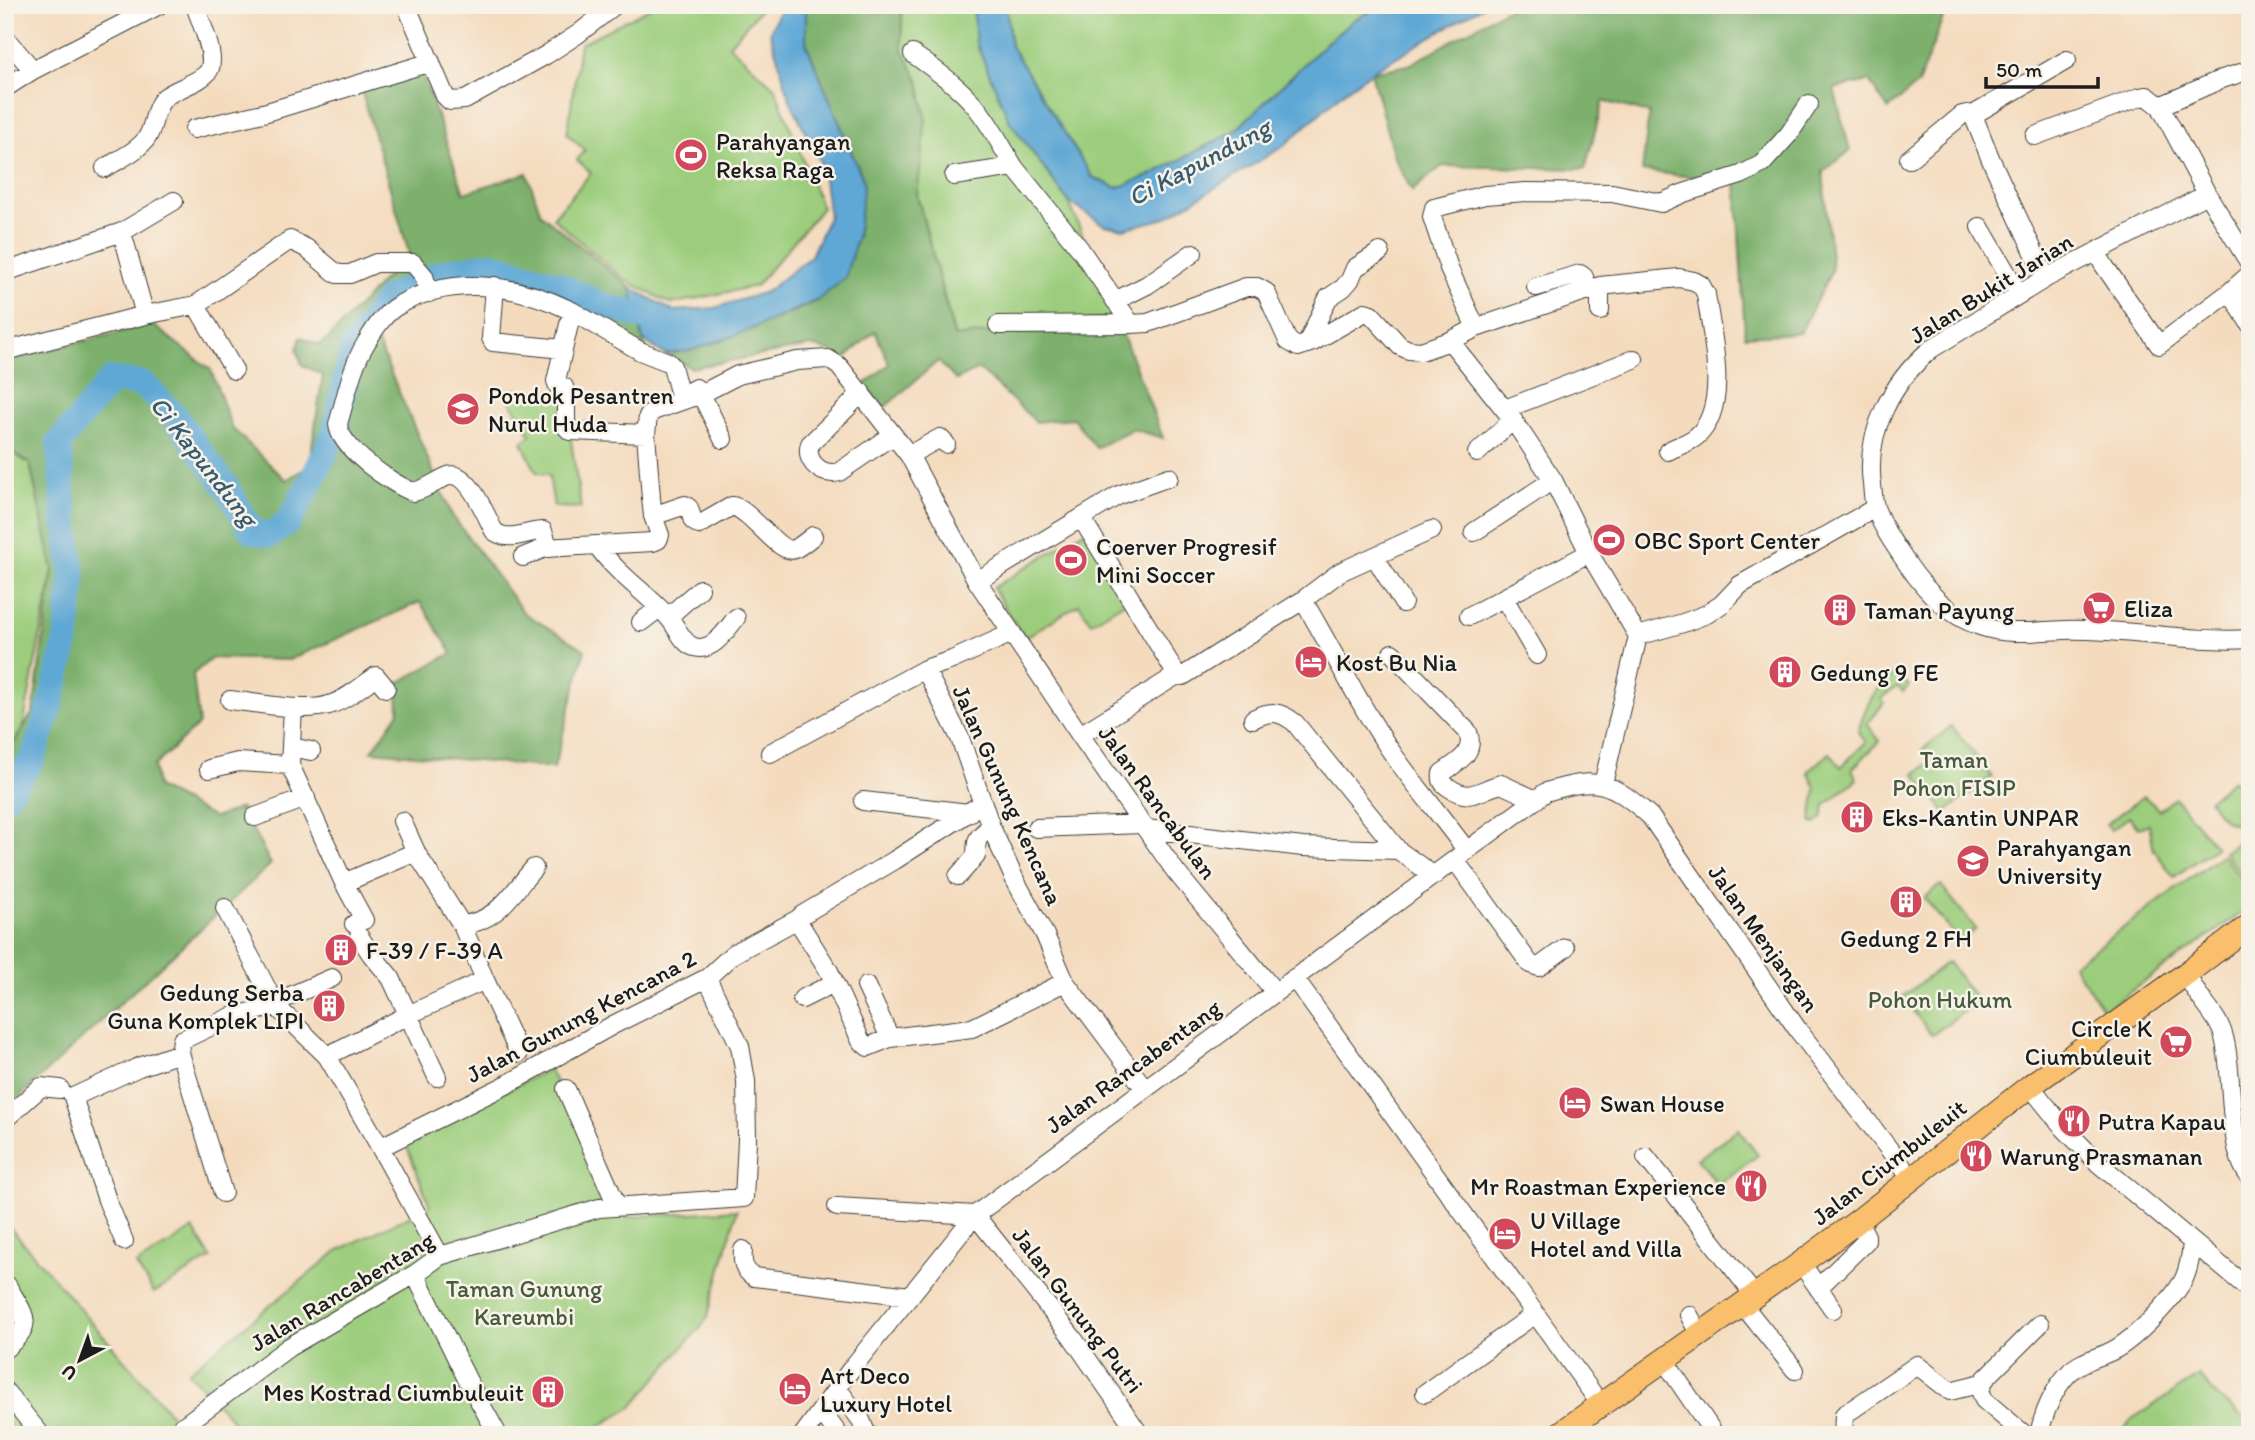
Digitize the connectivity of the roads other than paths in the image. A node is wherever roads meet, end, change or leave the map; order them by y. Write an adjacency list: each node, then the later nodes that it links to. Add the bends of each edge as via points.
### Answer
1 (159, 5): 9 (street)
2 (195, 5): 19 (street, via 211,54 207,73 159,103 148,136)
3 (409, 5): 8 (street)
4 (615, 5): 8 (street, via 546,55 465,100 450,101 445,96)
5 (5, 38): 9 (street)
6 (913, 54): 18 (street, via 959,88 987,121)
7 (2067, 60): 14 (street)
8 (431, 62): 15 (street)
9 (33, 70): 11 (street)
10 (2250, 70): 13 (street)
11 (5, 88)
12 (1809, 104): 46 (street, via 1762,164 1661,203 1612,193 1526,192 1437,206 1432,217)
13 (2160, 106): 16 (street, via 2147,96 2140,97); 21 (street)
14 (1973, 115): 17 (street, via 1962,116); 31 (street)
15 (194, 129)
16 (2035, 136)
17 (1909, 159)
18 (1014, 167): 20 (street); 38 (street)
19 (105, 169)
20 (954, 176)
21 (2207, 194): 25 (street, Jalan Bukit Jarian); 28 (street)
22 (174, 201): 24 (street)
23 (1980, 227): 37 (street)
24 (122, 232): 29 (street); 42 (street)
25 (2097, 251): 31 (street, Jalan Bukit Jarian); 36 (street, via 2159,345)
26 (1380, 252): 49 (street, via 1355,268 1343,288 1328,298)
27 (1193, 253): 38 (street)
28 (2250, 264)
29 (5, 272)
30 (2250, 274): 36 (street)
31 (2046, 278): 37 (street, Jalan Bukit Jarian)
32 (495, 286): 33 (street); 40 (street); 50 (street, via 493,342)
33 (427, 287): 39 (street, via 415,264 376,263 350,274 335,274 290,240); 73 (street, via 395,307 364,345 338,430 366,463 413,492 458,476 467,482 494,531 510,537 543,531)
34 (1536, 287): 35 (street, via 1580,274)
35 (1594, 289): 41 (street); 46 (street); 61 (street, via 1679,278 1701,285 1706,294 1717,378 1714,402 1695,437)
36 (2230, 292): 44 (street)
37 (2019, 294): 66 (street, Jalan Bukit Jarian, via 1931,349 1897,386 1882,412 1871,452)
38 (1115, 301): 43 (street)
39 (196, 305): 42 (street); 52 (street)
40 (572, 311): 50 (street); 53 (street, via 639,351 668,362 682,395 711,380)
41 (1600, 311)
42 (145, 316): 48 (street)
43 (1131, 324): 45 (street); 49 (street, via 1148,323 1257,287 1266,292 1288,341 1298,347)
44 (2250, 324)
45 (998, 325)
46 (1476, 328): 47 (street)
47 (1450, 341): 49 (street, via 1421,351 1409,350 1365,312); 56 (street)
48 (9, 344)
49 (1307, 344)
50 (563, 349): 57 (street, via 556,384 566,391 569,431)
51 (1634, 359): 56 (street)
52 (234, 370)
53 (722, 383): 54 (street, Jalan Rancabulan, via 797,361 828,359); 55 (street)
54 (861, 392): 58 (street, Jalan Rancabulan); 58 (street, via 810,444 809,459 821,470 839,472)
55 (701, 394): 57 (street, via 653,411); 59 (street)
56 (1509, 414): 62 (street); 65 (street)
57 (646, 434): 67 (street)
58 (892, 435): 63 (street, Jalan Rancabulan)
59 (723, 439)
60 (946, 444): 63 (street, via 940,438)
61 (1668, 451)
62 (1477, 453)
63 (909, 455): 77 (street, Jalan Rancabulan)
64 (1169, 477): 68 (street, via 1119,495)
65 (1553, 480): 70 (street); 74 (street)
66 (1875, 508): 87 (street, via 1740,585 1707,614); 88 (street, Jalan Bukit Jarian, via 1890,540 1929,590 1950,611 1980,626 2018,634 2063,630)
67 (653, 516): 71 (street, via 685,505 699,525 732,506 789,550); 72 (street, via 660,535 657,540)
68 (1082, 519): 77 (street); 92 (street)
69 (1432, 530): 76 (street)
70 (1474, 532)
71 (813, 536)
72 (597, 545): 73 (street); 82 (street)
73 (549, 548): 75 (street)
74 (1589, 554): 79 (street); 87 (street)
75 (523, 557)
76 (1375, 557): 80 (street, via 1340,572); 81 (street)
77 (977, 581): 86 (street, Jalan Rancabulan)
78 (700, 589): 82 (street)
79 (1504, 598): 83 (street); 90 (street)
80 (1303, 600): 92 (street, via 1183,676); 114 (street, via 1395,758)
81 (1402, 603)
82 (663, 613): 84 (street, via 688,643 702,648 717,641); 85 (street)
83 (1469, 616)
84 (736, 618)
85 (641, 622)
86 (1012, 633): 91 (street, Jalan Gunung Kencana); 97 (street, Jalan Rancabulan)
87 (1638, 636): 102 (street)
88 (2250, 639)
89 (1392, 653): 103 (street, via 1468,732 1471,746 1442,773 1444,785 1467,796 1501,784)
90 (1537, 655)
91 (925, 669): 99 (street); 106 (street, Jalan Gunung Kencana, via 960,738)
92 (1177, 675): 97 (street)
93 (386, 688): 95 (street, via 376,676 331,705)
94 (230, 700): 95 (street)
95 (293, 708): 100 (street)
96 (1254, 719): 112 (street, via 1276,711 1296,723)
97 (1080, 735): 110 (street, Jalan Rancabulan)
98 (311, 751): 100 (street)
99 (770, 753)
100 (290, 756): 101 (street); 104 (street)
101 (209, 769)
102 (1603, 784): 103 (street, via 1585,782); 149 (street, Jalan Menjangan, via 1650,816 1798,1031)
103 (1541, 796): 114 (street, Jalan Rancabentang)
104 (306, 798): 107 (street); 118 (street)
105 (863, 801): 106 (street)
106 (976, 808): 109 (street, Jalan Gunung Kencana); 120 (street, Jalan Gunung Kencana 2)
107 (254, 817)
108 (402, 821): 113 (street)
109 (990, 827): 116 (street, via 978,836 976,856); 129 (street, Jalan Gunung Kencana)
110 (1144, 827): 111 (street); 112 (street, via 1303,847); 132 (street, Jalan Rancabulan, via 1176,873)
111 (1036, 828)
112 (1398, 850): 117 (street)
113 (417, 854): 118 (street); 121 (street)
114 (1461, 855): 117 (street, Jalan Rancabentang); 123 (street, via 1530,964 1539,967)
115 (534, 868): 121 (street, via 489,918)
116 (958, 876)
117 (1434, 876): 127 (street, Jalan Rancabentang)
118 (344, 883): 135 (street, via 364,920 357,930 391,978)
119 (225, 908): 134 (street)
120 (799, 919): 126 (street, Jalan Gunung Kencana 2, via 733,954); 130 (street)
121 (462, 925): 128 (street)
122 (2250, 925): 124 (main road, Jalan Ciumbuleuit)
123 (1565, 948)
124 (2187, 973): 141 (main road, Jalan Ciumbuleuit); 148 (street, via 2190,985 2223,1032 2237,1154 2242,1170)
125 (332, 978): 134 (street)
126 (708, 978): 146 (street, Jalan Gunung Kencana 2); 151 (street, Jalan Rancabentang, via 740,1046 746,1081 744,1198)
127 (1294, 978): 132 (street, Jalan Rancabentang); 167 (street)
128 (485, 980): 135 (street); 137 (street)
129 (1065, 982): 136 (street, via 972,1028); 144 (street, Jalan Gunung Kencana)
130 (834, 983): 133 (street); 136 (street, via 865,1046)
131 (866, 986): 136 (street)
132 (1275, 992): 144 (street, Jalan Rancabentang)
133 (802, 999)
134 (275, 1004): 138 (street, via 231,1017 182,1040); 139 (street)
135 (408, 1015): 139 (street); 140 (street)
136 (890, 1038)
137 (519, 1053)
138 (180, 1054): 150 (street); 155 (street, via 74,1097)
139 (327, 1056): 146 (street)
140 (437, 1077)
141 (2030, 1086): 149 (main road, Jalan Ciumbuleuit); 156 (street, via 2098,1163)
142 (60, 1089): 145 (street, via 41,1087)
143 (566, 1089): 151 (street)
144 (1145, 1089): 153 (street, Jalan Rancabentang)
145 (5, 1119)
146 (380, 1147): 158 (street)
147 (1646, 1157): 165 (street)
148 (2250, 1177)
149 (1911, 1178): 154 (main road, Jalan Ciumbuleuit)
150 (223, 1193)
151 (617, 1206): 158 (street, Jalan Rancabentang)
152 (837, 1207): 153 (street)
153 (975, 1215): 164 (street, Jalan Rancabentang); 184 (street, Jalan Gunung Putri, via 1072,1336)
154 (1858, 1221): 159 (main road, Jalan Ciumbuleuit); 162 (street, via 1866,1241)
155 (124, 1241)
156 (2192, 1242): 163 (street); 189 (street, via 2184,1279 2172,1296 2114,1350 2070,1371)
157 (743, 1250): 164 (street, via 746,1272 754,1277)
158 (440, 1256): 160 (street, Jalan Rancabentang)
159 (1801, 1263): 162 (street); 165 (main road, Jalan Ciumbuleuit)
160 (415, 1274): 179 (street, Jalan Rancabentang, via 289,1347); 180 (street)
161 (7, 1285): 169 (street, via 26,1321 22,1333)
162 (1818, 1288): 166 (street)
163 (2250, 1290)
164 (910, 1296): 173 (street, Jalan Rancabentang)
165 (1749, 1301): 170 (main road, Jalan Ciumbuleuit, via 1695,1325); 171 (street)
166 (1833, 1309)
167 (1535, 1314): 175 (street); 176 (street)
168 (2040, 1324): 172 (street)
169 (5, 1349)
170 (1664, 1360): 176 (main road, Jalan Ciumbuleuit); 186 (street)
171 (1795, 1370)
172 (1982, 1383): 187 (street, via 1950,1391 1917,1365 1844,1415); 188 (street, via 1984,1400)
173 (837, 1388): 177 (street, Jalan Rancabentang); 183 (street)
174 (5, 1391): 178 (street)
175 (1425, 1393)
176 (1601, 1405): 185 (main road, Jalan Ciumbuleuit)
177 (821, 1411): 181 (street, Jalan Rancabentang); 182 (street)
178 (41, 1435)
179 (171, 1435)
180 (498, 1435)
181 (803, 1435)
182 (839, 1435)
183 (867, 1435)
184 (1140, 1435)
185 (1558, 1435)
186 (1715, 1435)
187 (1843, 1435)
188 (2025, 1435)
189 (2039, 1435)

